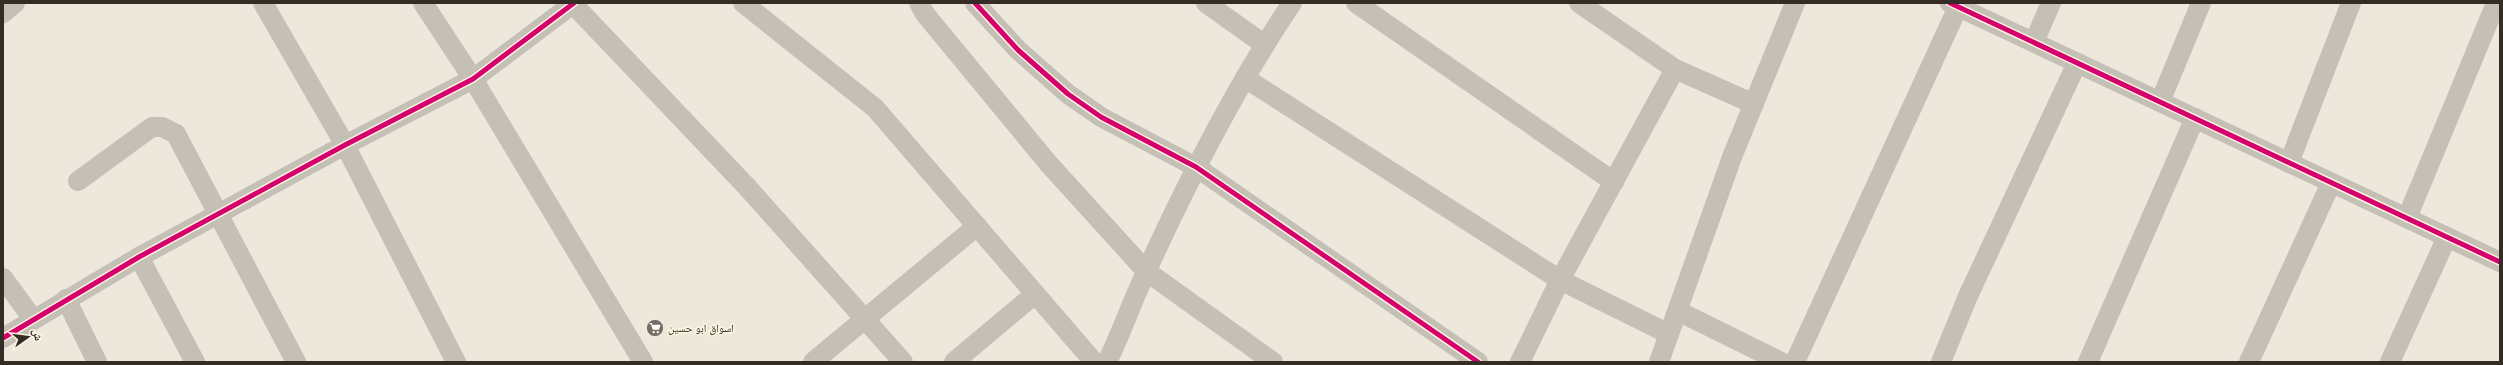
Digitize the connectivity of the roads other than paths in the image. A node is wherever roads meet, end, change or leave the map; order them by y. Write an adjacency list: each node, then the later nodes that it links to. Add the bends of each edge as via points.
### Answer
1 (15, 3): 18 (street)
2 (264, 3): 28 (street)
3 (424, 3): 24 (street)
4 (573, 3): 24 (street); 47 (street, via 748,188)
5 (743, 3): 36 (street, via 875,108)
6 (919, 3): 40 (street, via 925,14 1048,162)
7 (975, 3): 30 (street, via 1018,50 1068,94 1101,117)
8 (1206, 3): 20 (street)
9 (1292, 3): 20 (street)
10 (1356, 3): 32 (street)
11 (1795, 3): 26 (street)
12 (2051, 3): 19 (street)
13 (2201, 3): 25 (street)
14 (2351, 3): 29 (street)
15 (2496, 3): 35 (street)
16 (1954, 5): 19 (street); 65 (street)
17 (1590, 6): 22 (street)
18 (3, 12)
19 (2034, 42): 21 (street)
20 (1265, 45): 23 (street)
21 (2077, 63): 25 (street); 66 (street, via 1968,296)
22 (1675, 69): 26 (street); 32 (street)
23 (1246, 78): 30 (street); 42 (street)
24 (473, 80): 28 (street); 54 (street)
25 (2160, 102): 27 (street)
26 (1754, 104): 45 (street, via 1732,157)
27 (2195, 118): 29 (street); 67 (street)
28 (345, 145): 34 (street); 53 (street)
29 (2289, 163): 33 (street)
30 (1196, 167): 40 (street); 61 (street)
31 (78, 181): 34 (street, via 152,127 162,127 176,134)
32 (1614, 182): 42 (street)
33 (2331, 182): 35 (street); 68 (street)
34 (218, 213): 38 (street); 52 (street)
35 (2407, 218): 37 (street)
36 (977, 226): 43 (street); 47 (street)
37 (2447, 237): 39 (street); 69 (street)
38 (139, 257): 44 (street); 51 (street)
39 (2500, 262)
40 (1146, 271): 59 (street, via 1123,331); 60 (street)
41 (3, 278): 46 (street)
42 (1560, 280): 48 (street); 62 (street)
43 (1035, 294): 57 (street); 58 (street)
44 (66, 299): 46 (street); 50 (street)
45 (1678, 311): 48 (street); 64 (street)
46 (33, 319): 49 (street)
47 (867, 319): 55 (street); 56 (street)
48 (1669, 334): 63 (street)
49 (3, 338)
50 (97, 362)
51 (195, 362)
52 (296, 362)
53 (456, 362)
54 (643, 362)
55 (813, 362)
56 (903, 362)
57 (954, 362)
58 (1094, 362)
59 (1107, 362)
60 (1273, 362)
61 (1478, 362)
62 (1520, 362)
63 (1659, 362)
64 (1781, 362)
65 (1794, 362)
66 (1941, 362)
67 (2088, 362)
68 (2249, 362)
69 (2390, 362)

